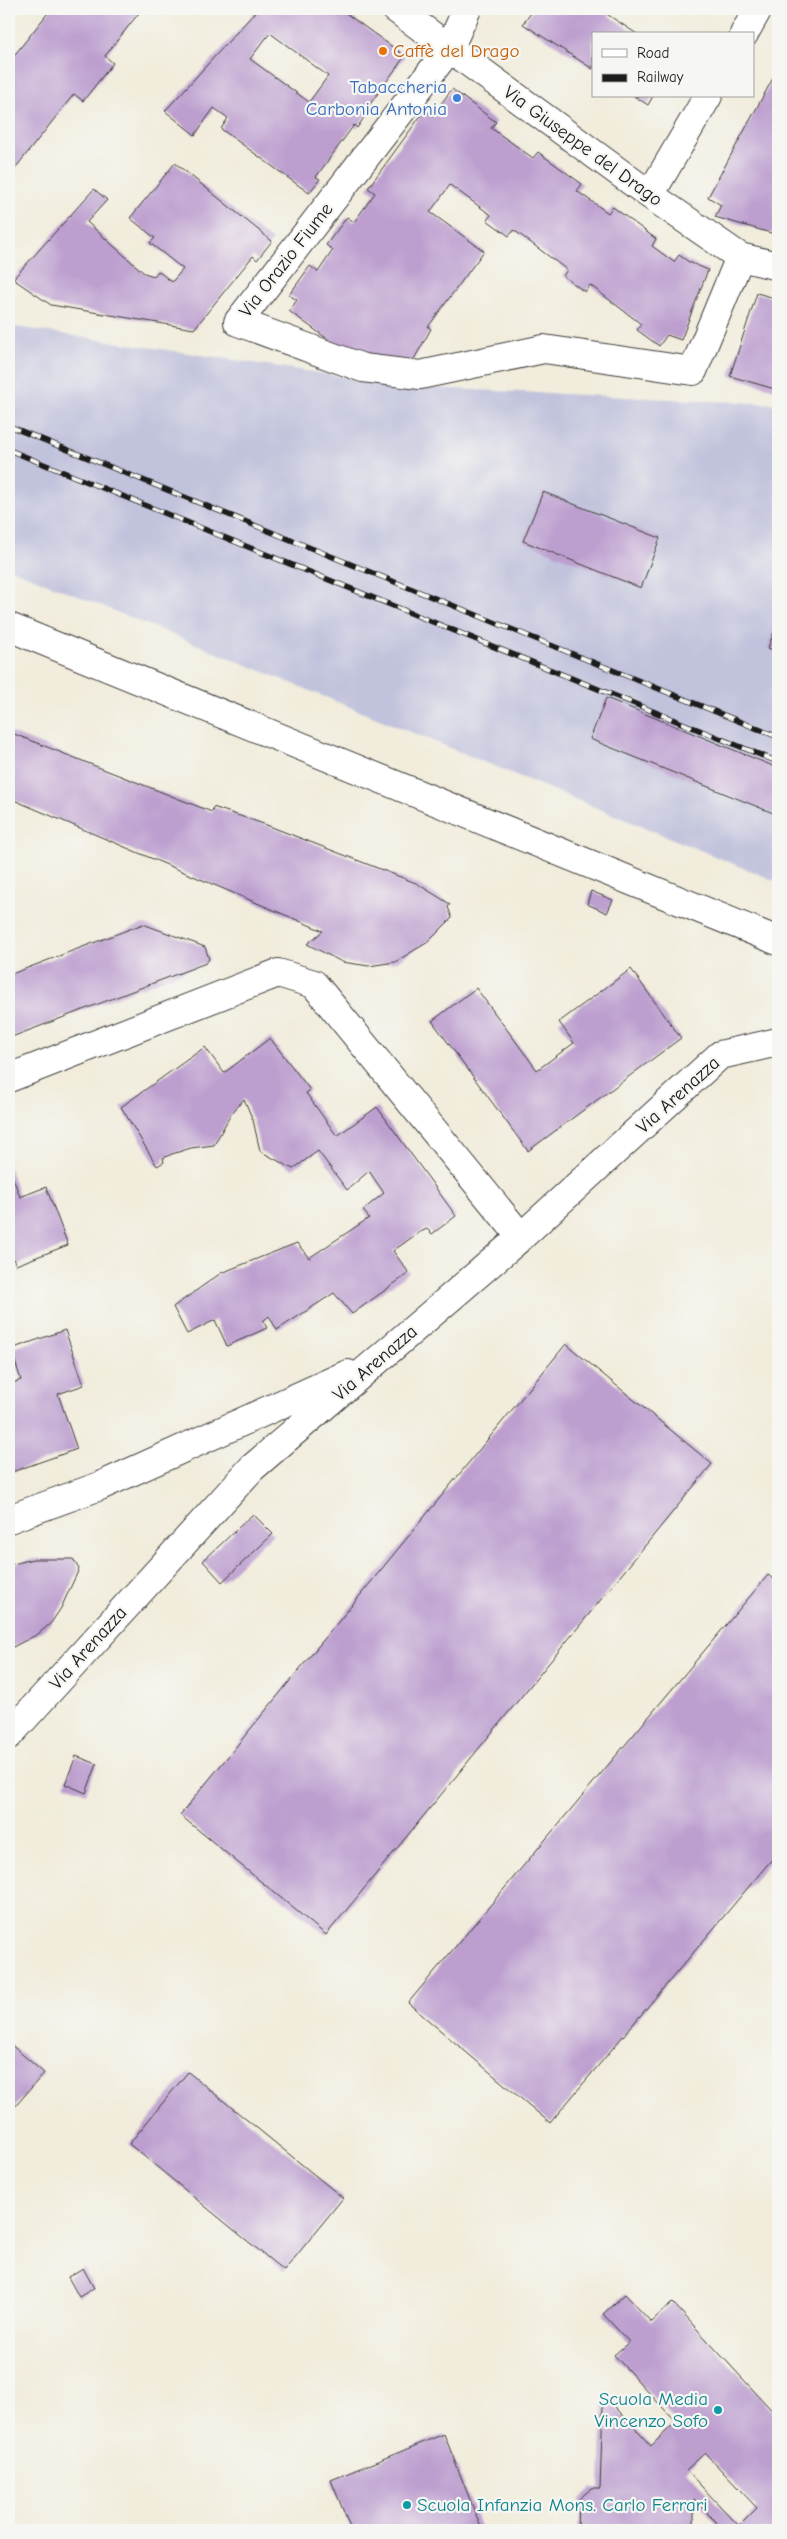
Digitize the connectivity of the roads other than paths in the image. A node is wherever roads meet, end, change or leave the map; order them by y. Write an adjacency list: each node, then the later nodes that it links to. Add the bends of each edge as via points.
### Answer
1 (396, 9): 5 (street, Via Giuseppe del Drago)
2 (467, 9): 5 (street, Via Orazio Fiume)
3 (758, 9): 4 (street)
4 (745, 32)
5 (449, 49): 7 (street, Via Giuseppe del Drago); 8 (street, Via Orazio Fiume, via 238,322 363,368 420,375 544,349 693,371)
6 (707, 98): 7 (street)
7 (650, 195): 8 (street, Via Giuseppe del Drago)
8 (740, 257): 9 (street, Via Giuseppe del Drago)
9 (778, 266)
10 (9, 627): 11 (street)
11 (778, 941)
12 (778, 1042): 14 (street, Via Arenazza, via 720,1055)
13 (9, 1078): 14 (street, via 278,973 314,984)
14 (522, 1238): 15 (street, Via Arenazza)
15 (377, 1361): 16 (street, via 100,1486); 17 (street, Via Arenazza, via 252,1468)
16 (9, 1519)
17 (9, 1735)

